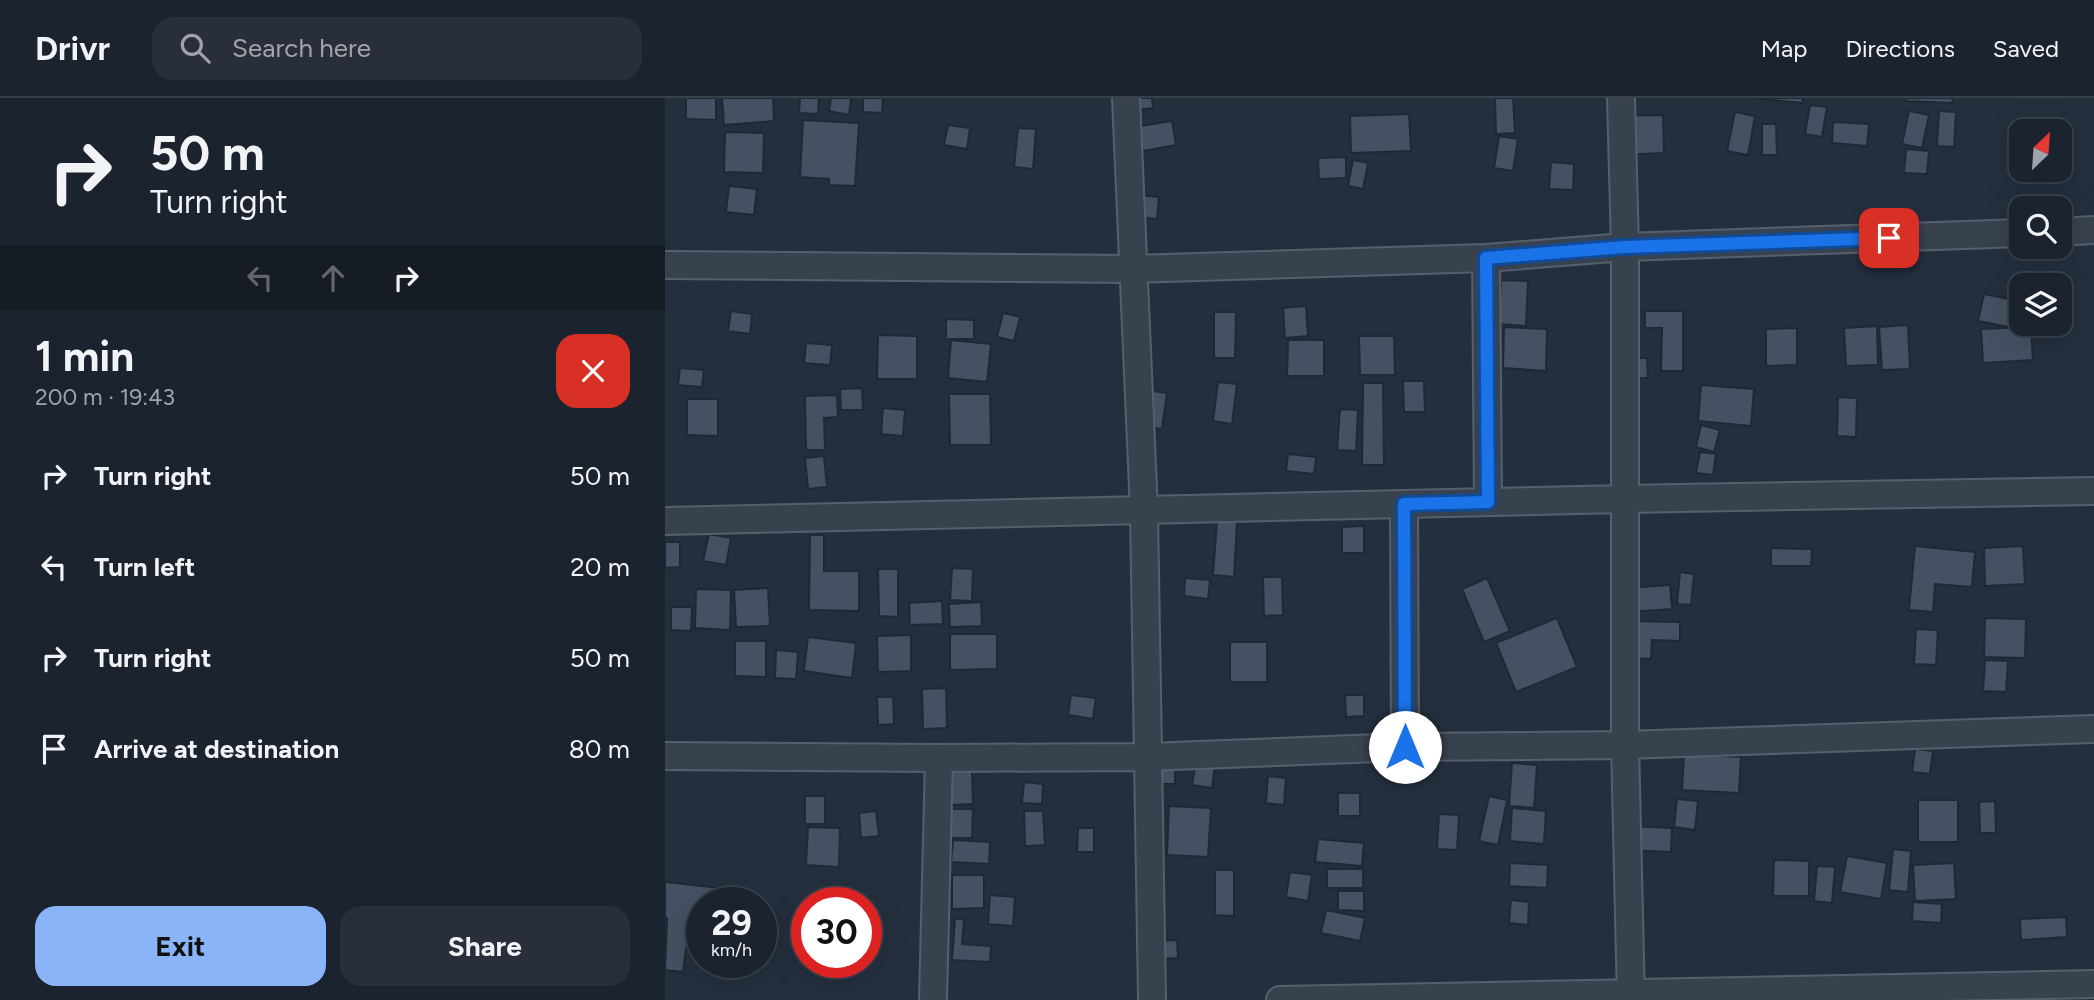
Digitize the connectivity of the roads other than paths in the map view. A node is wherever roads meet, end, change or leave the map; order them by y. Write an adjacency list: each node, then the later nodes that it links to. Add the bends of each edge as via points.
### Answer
1 (1126, 98): 9 (street)
2 (1621, 98): 6 (street)
3 (2094, 230): 4 (street)
4 (2072, 231)
5 (2009, 233): 6 (street)
6 (1625, 247): 7 (street); 11 (street)
7 (1486, 258): 9 (street); 12 (street)
8 (665, 265): 9 (street)
9 (1132, 269): 14 (street)
10 (2094, 491): 11 (street)
11 (1623, 499): 12 (street); 17 (street)
12 (1488, 502): 13 (street)
13 (1404, 504): 14 (street); 18 (street)
14 (1144, 511): 15 (street); 20 (street)
15 (665, 522)
16 (2094, 729): 17 (street)
17 (1625, 744): 18 (street); 23 (street)
18 (1405, 747): 20 (street)
19 (665, 756): 21 (street)
20 (1147, 757): 21 (street); 25 (street)
21 (939, 758): 24 (street)
22 (2094, 984): 23 (street)
23 (1631, 997): 26 (street)
24 (933, 1000)
25 (1152, 1000)
26 (1280, 1000)

